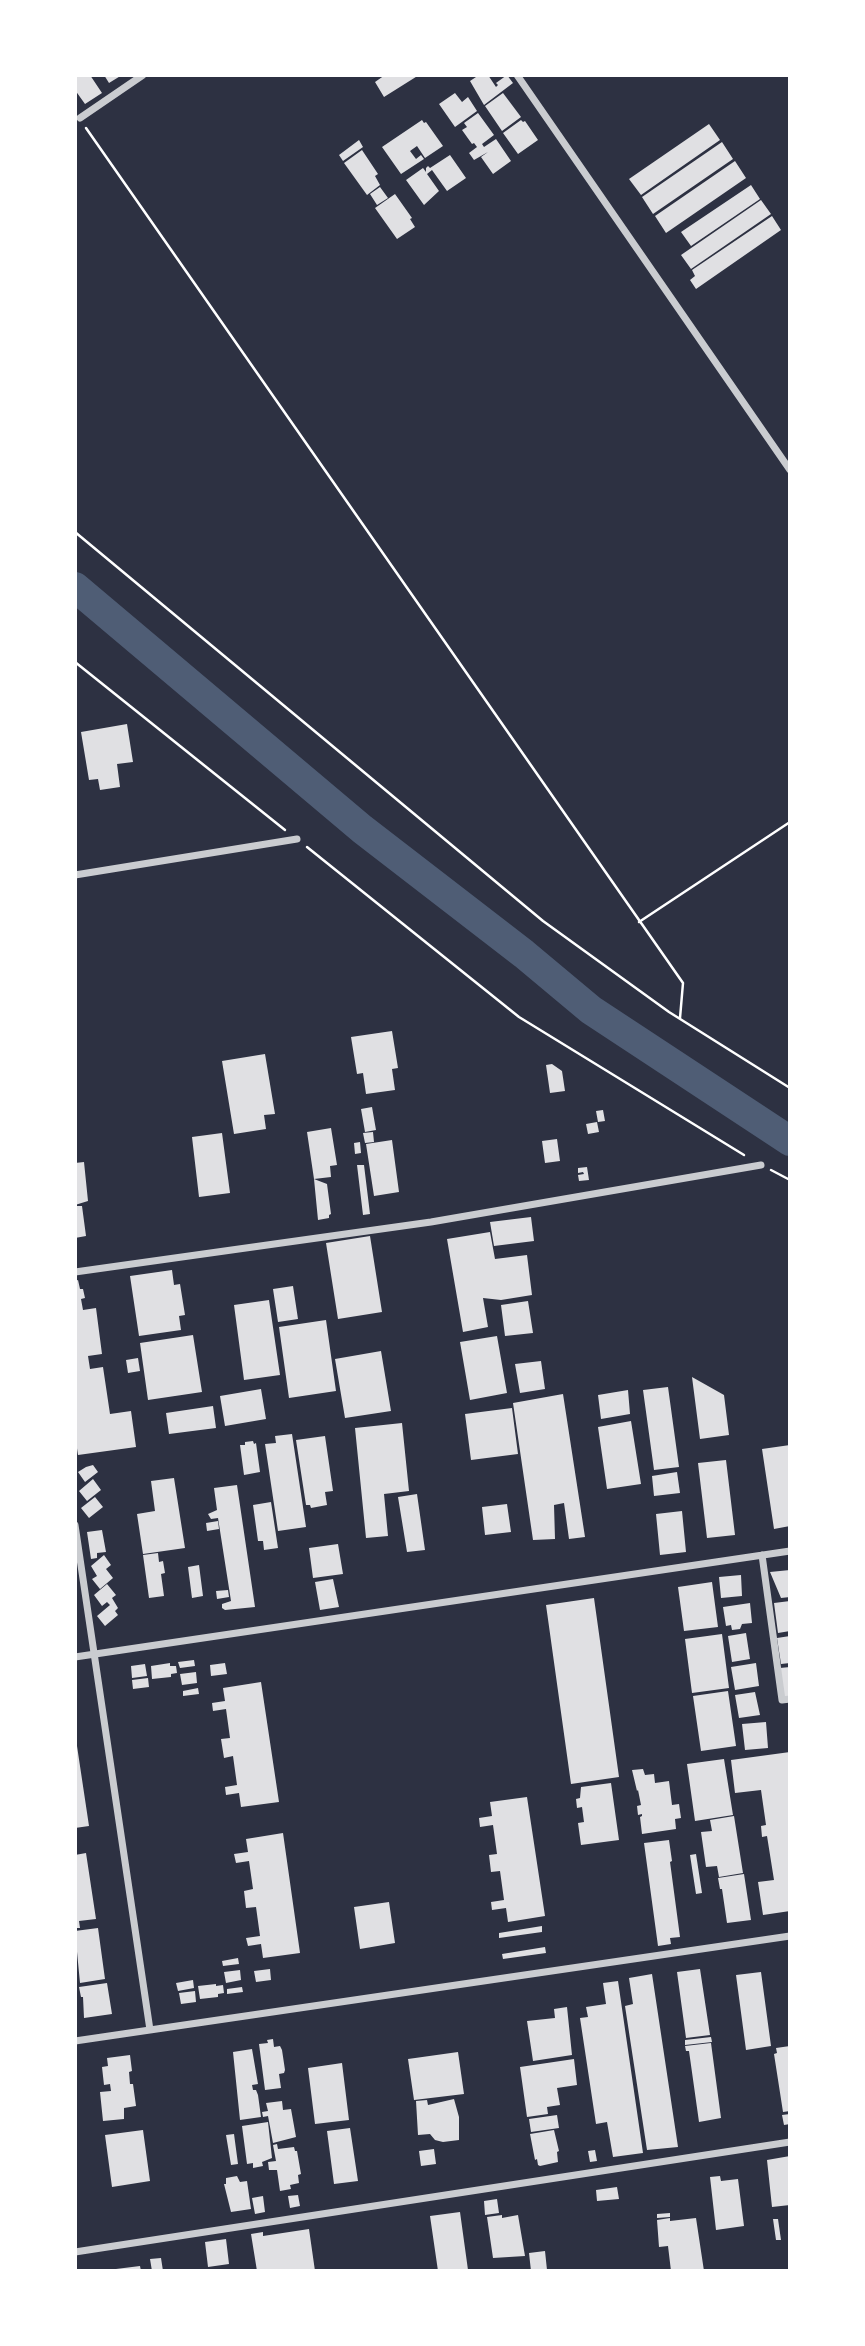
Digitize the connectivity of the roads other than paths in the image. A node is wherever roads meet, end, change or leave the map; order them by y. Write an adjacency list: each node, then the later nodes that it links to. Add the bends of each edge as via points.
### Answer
1 (143, 75): 3 (street)
2 (517, 75): 4 (street)
3 (80, 118)
4 (790, 470)
5 (297, 839): 6 (street)
6 (75, 874)
7 (761, 1165): 8 (street, via 431,1222)
8 (75, 1272)
9 (75, 1525): 12 (street)
10 (790, 1551): 11 (street)
11 (762, 1555): 12 (street); 14 (street, via 782,1700)
12 (94, 1654): 13 (street); 16 (street)
13 (75, 1657)
14 (790, 1699)
15 (790, 1936): 16 (street)
16 (150, 2030): 17 (street)
17 (75, 2041)
18 (790, 2142): 19 (street)
19 (75, 2252)

